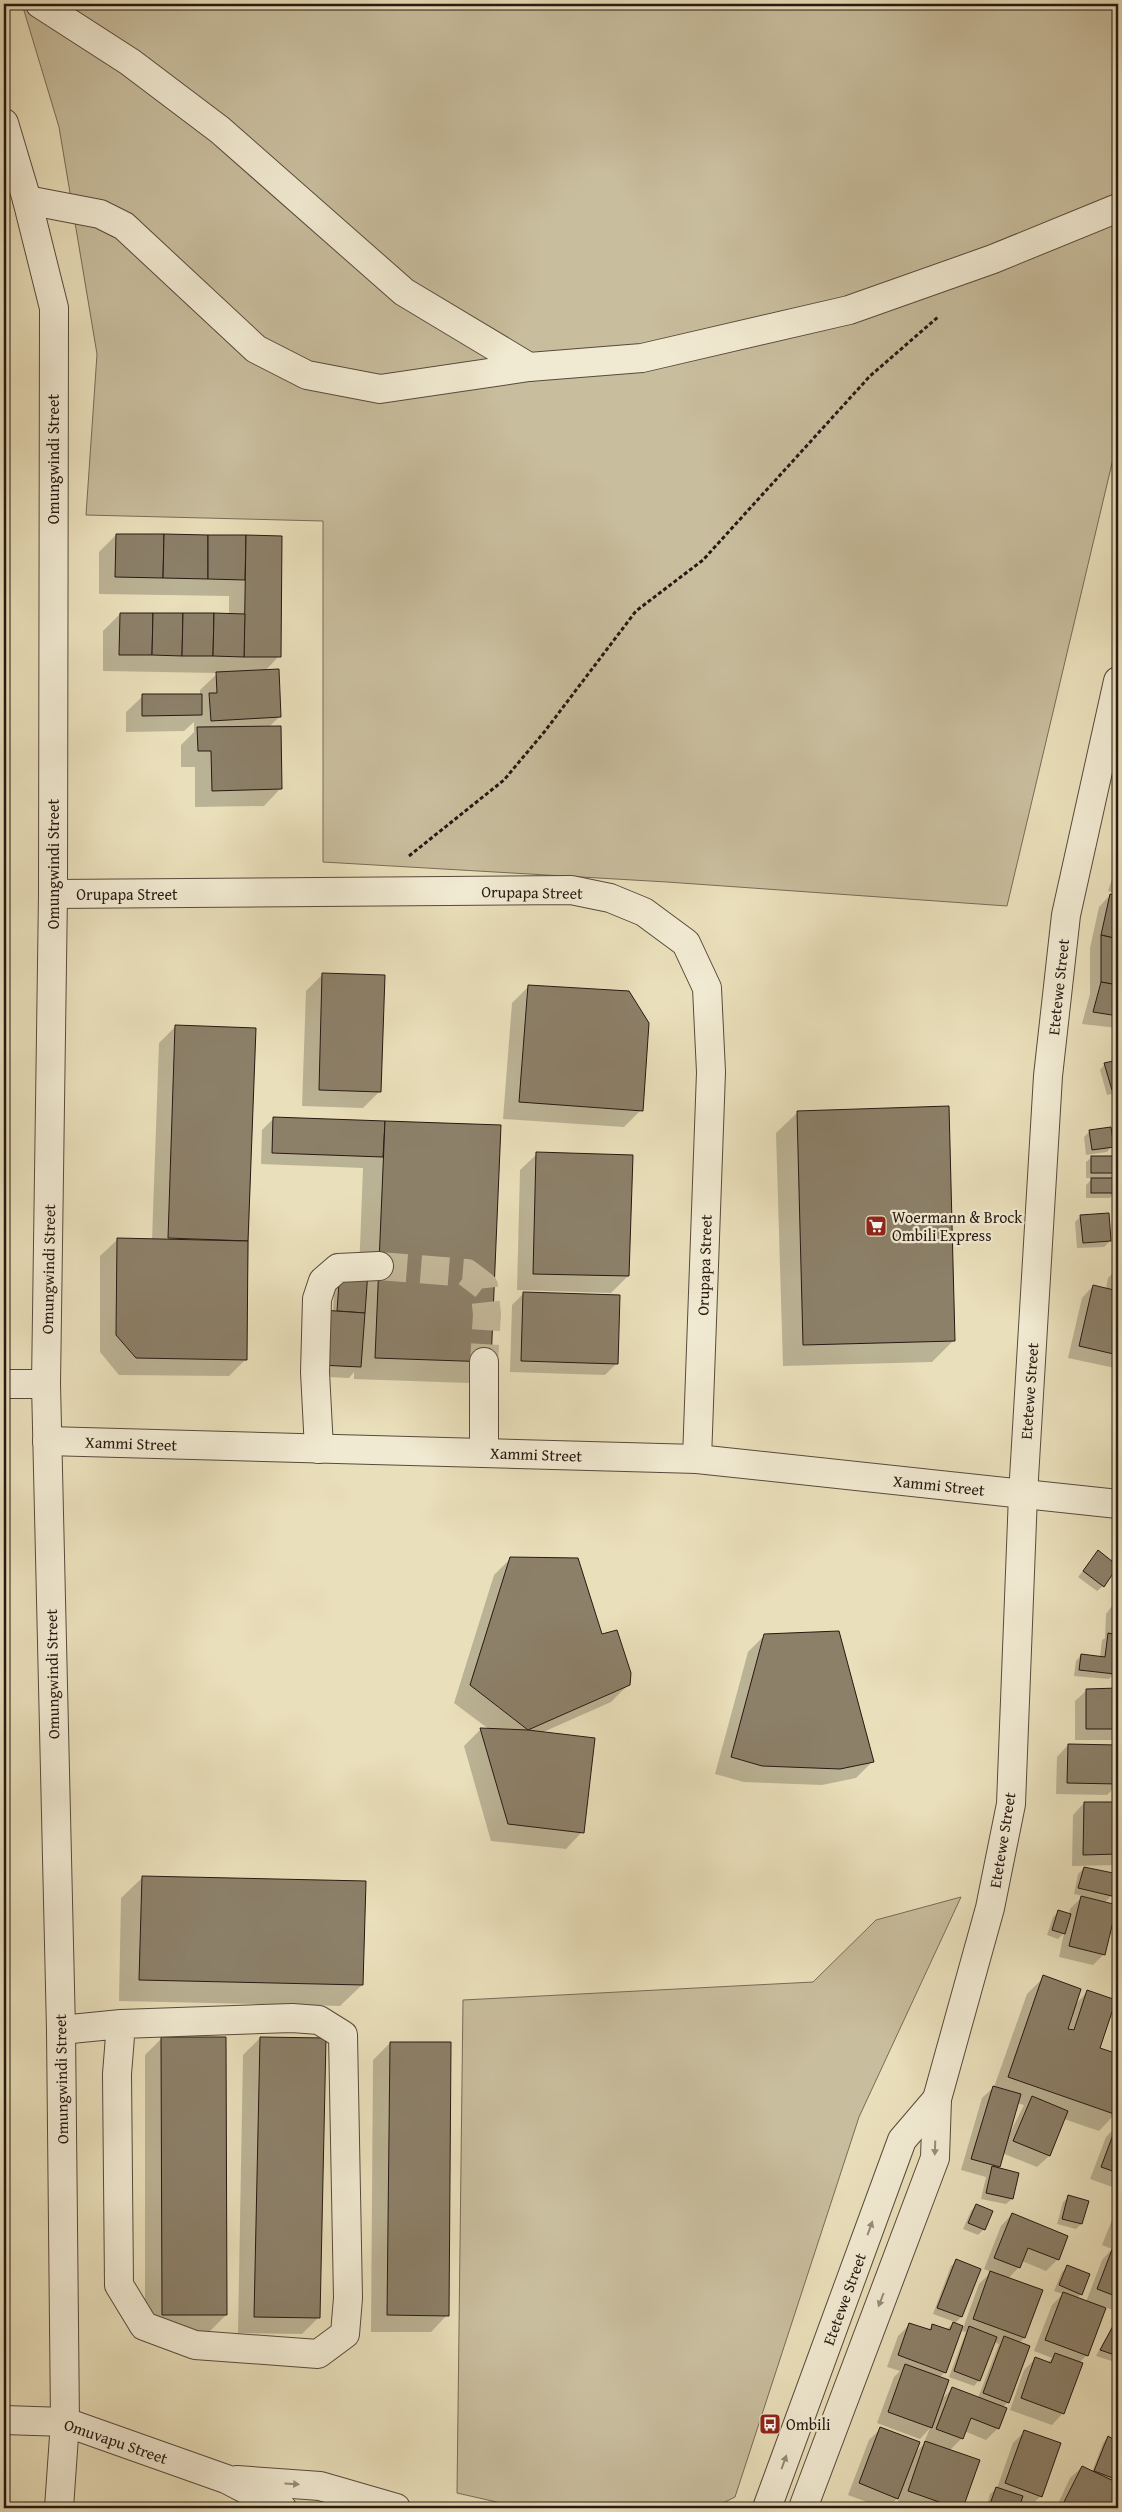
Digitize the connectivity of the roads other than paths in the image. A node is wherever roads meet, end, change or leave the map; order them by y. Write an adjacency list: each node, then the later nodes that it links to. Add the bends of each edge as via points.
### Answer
1 (40, 4): 5 (street, via 130,62 220,130 404,292)
2 (4, 123): 3 (street, Omungwindi Street)
3 (27, 200): 5 (street, via 100,214 124,226 256,350 307,375 380,389); 7 (street, Omungwindi Street, via 54,308)
4 (1118, 208): 5 (street, via 993,259 848,310 642,358)
5 (529, 367)
6 (1118, 680): 16 (street, Etetewe Street, via 1065,924 1048,1076)
7 (53, 894): 11 (street, Omungwindi Street); 15 (street, Orupapa Street, via 571,890 610,898 644,912 686,943 707,988 711,1072)
8 (379, 1266): 13 (street, via 338,1268 323,1280 317,1299 315,1372)
9 (484, 1362): 14 (street)
10 (4, 1384): 11 (street)
11 (46, 1384): 12 (street, Omungwindi Street)
12 (47, 1441): 13 (street, Xammi Street); 19 (street, Omungwindi Street)
13 (319, 1449): 14 (street, Xammi Street)
14 (484, 1453): 15 (street, Xammi Street)
15 (697, 1459): 16 (street, Xammi Street)
16 (1023, 1494): 17 (street, Xammi Street); 20 (street, Etetewe Street, via 1010,1804 990,1908)
17 (1118, 1504)
18 (121, 2024): 18 (street, via 292,2018 319,2020 343,2035 348,2298 344,2334 318,2354 194,2345 144,2326 119,2285 117,2074); 19 (street)
19 (61, 2030): 22 (street, Omungwindi Street)
20 (937, 2099): 27 (street, Etetewe Street, one-way to 20, via 902,2140); 28 (street, Etetewe Street, one-way to 28, via 935,2158)
21 (4, 2420): 22 (street, Omuvapu Street)
22 (65, 2422): 23 (street, Omuvapu Street); 24 (street, Omungwindi Street)
23 (226, 2479): 25 (street, Omuvapu Street); 26 (street, Omuvapu Street, one-way to 26, via 320,2486)
24 (59, 2508)
25 (282, 2508)
26 (396, 2508)
27 (767, 2508)
28 (802, 2508)

